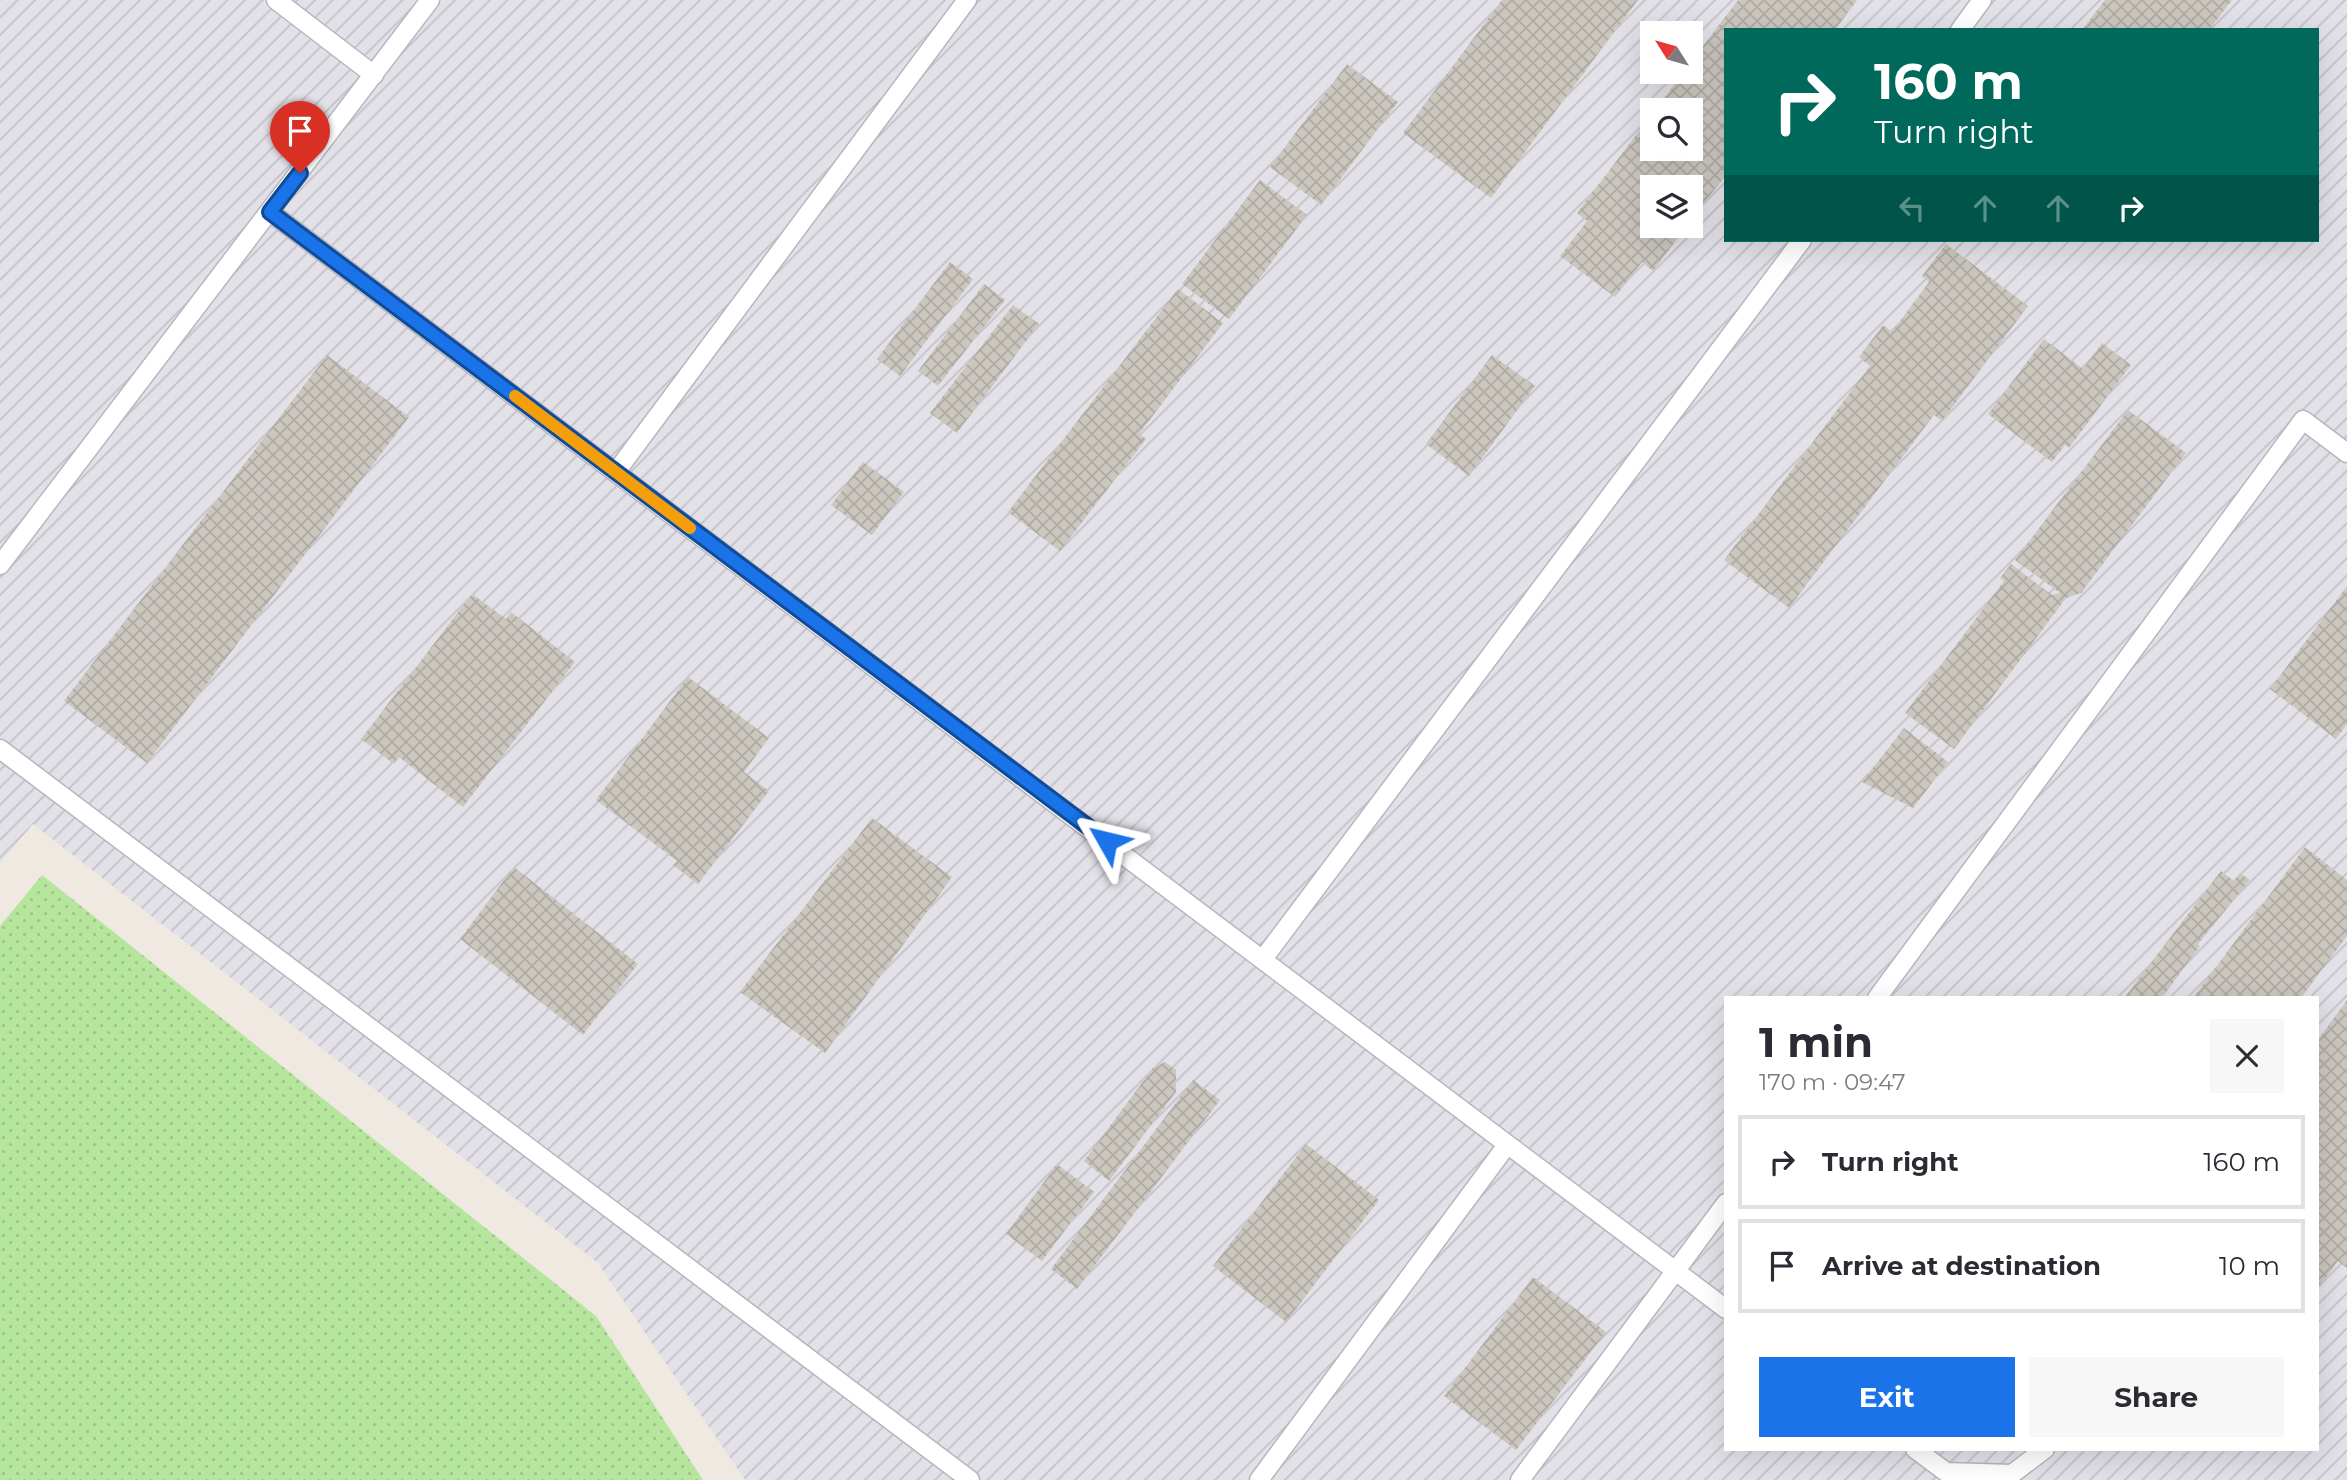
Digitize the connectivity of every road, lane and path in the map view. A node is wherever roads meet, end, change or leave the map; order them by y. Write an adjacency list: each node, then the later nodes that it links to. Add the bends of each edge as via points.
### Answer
1 (276, 0): 6 (lane)
2 (430, 0): 6 (lane)
3 (967, 0): 10 (lane)
4 (1982, 0): 5 (lane)
5 (1961, 28)
6 (374, 75): 7 (lane)
7 (270, 212): 10 (lane); 11 (lane)
8 (1801, 242): 13 (lane)
9 (2347, 453): 14 (lane, via 2303,421)
10 (616, 472): 13 (lane)
11 (0, 565)
12 (0, 749): 21 (lane)
13 (1263, 959): 15 (lane)
14 (1878, 996)
15 (1507, 1145): 17 (lane); 22 (lane)
16 (1724, 1206): 17 (lane)
17 (1675, 1271): 18 (lane); 23 (lane)
18 (1724, 1308)
19 (1919, 1451): 20 (lane, via 1946,1472 2012,1474)
20 (2042, 1451)
21 (970, 1480)
22 (1259, 1480)
23 (1520, 1480)

